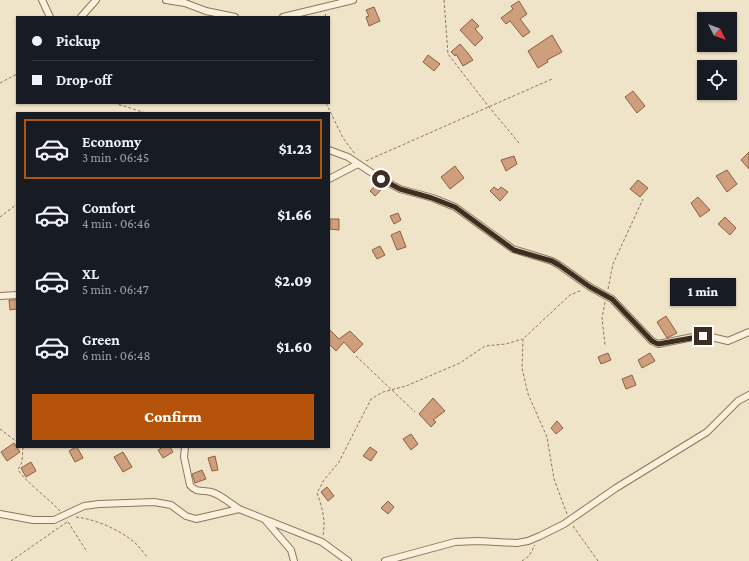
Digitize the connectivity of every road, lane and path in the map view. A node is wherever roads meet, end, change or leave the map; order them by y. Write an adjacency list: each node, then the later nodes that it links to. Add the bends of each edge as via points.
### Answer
1 (42, 0): 6 (street)
2 (96, 0): 7 (street)
3 (166, 0): 8 (street)
4 (353, 0): 9 (street)
5 (444, 0): 15 (path, via 448,54)
6 (50, 16)
7 (82, 16)
8 (231, 16)
9 (287, 16)
10 (16, 74): 12 (path)
11 (552, 79): 15 (path)
12 (0, 82)
13 (117, 104): 16 (path)
14 (326, 104): 19 (path, via 343,138)
15 (489, 107): 17 (path); 20 (path)
16 (143, 112)
17 (519, 143)
18 (330, 150): 20 (street)
19 (357, 156)
20 (358, 164): 21 (street); 25 (street, via 400,189 455,207 514,250 552,261)
21 (330, 178)
22 (643, 199): 27 (path, via 612,264)
23 (16, 205): 24 (path)
24 (0, 217)
25 (590, 287): 27 (street); 30 (path, via 570,295)
26 (16, 295): 28 (street)
27 (606, 295): 29 (street, via 658,344 703,336 728,341); 31 (path, via 602,318)
28 (0, 296)
29 (749, 332)
30 (523, 339): 33 (path, via 485,346 460,363); 44 (path, via 522,368 528,394 547,437 554,479)
31 (605, 345)
32 (356, 356): 33 (path)
33 (392, 390): 35 (path); 46 (path, via 371,399 339,462 324,480 317,494 322,506)
34 (749, 395): 44 (street, via 738,401 707,432)
35 (415, 412)
36 (0, 429): 37 (path)
37 (16, 441)
38 (23, 448): 42 (path, via 22,462 18,470 28,482 46,495)
39 (185, 448): 40 (street, via 184,457 190,485 198,491 212,492)
40 (239, 509): 42 (street, via 196,519 171,506 154,502 99,504 84,506); 43 (street)
41 (0, 514): 42 (street, via 34,520 54,520)
42 (64, 516): 48 (path, via 88,518 115,530 134,542)
43 (265, 520): 46 (street); 50 (street, via 291,550)
44 (569, 520): 45 (street); 54 (path)
45 (540, 536): 52 (street, via 528,542 517,543 478,540 455,542); 53 (path, via 529,556)
46 (322, 542): 51 (street)
47 (86, 552): 49 (path, via 68,522)
48 (147, 557)
49 (11, 561)
50 (294, 561)
51 (348, 561)
52 (385, 561)
53 (522, 561)
54 (598, 561)

